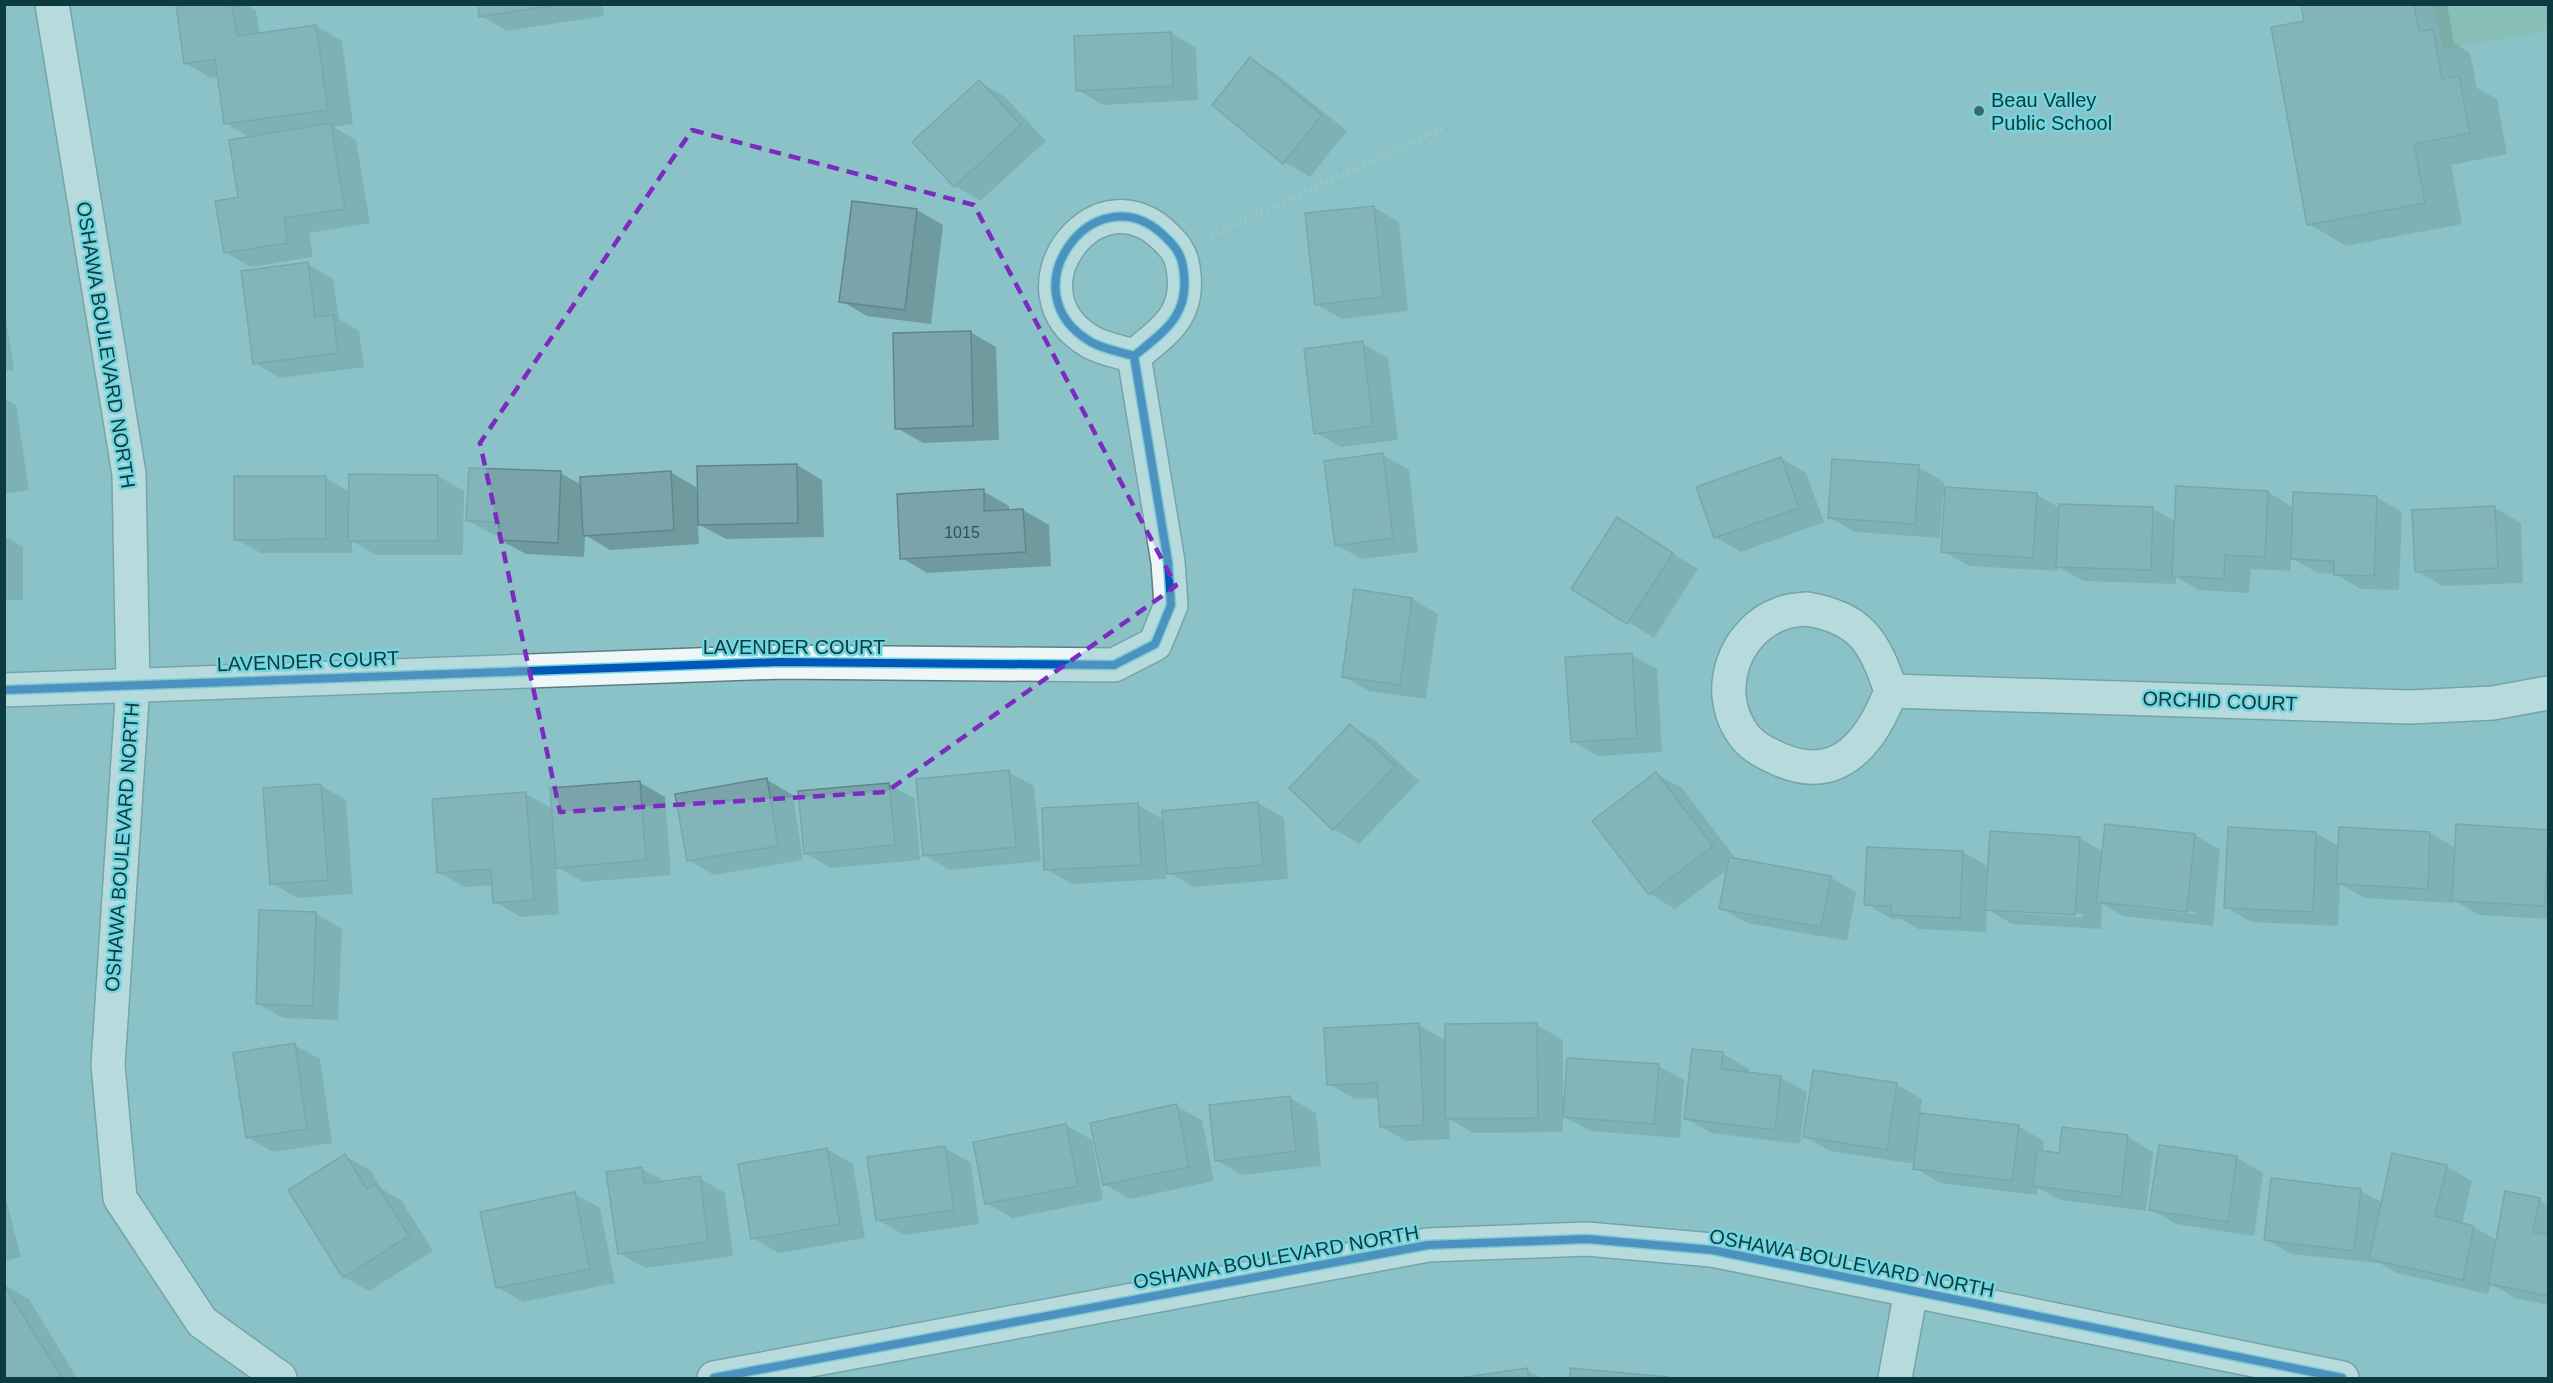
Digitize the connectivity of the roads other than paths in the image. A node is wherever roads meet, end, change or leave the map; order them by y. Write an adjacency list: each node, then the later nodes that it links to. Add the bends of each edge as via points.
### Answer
1 (52, 4): 3 (street, OSHAWA BOULEVARD NORTH, via 129,474)
2 (1134, 356): 2 (street, via 1170,327 1182,307 1186,284 1179,251 1154,227 1133,219 1110,219 1088,226 1072,239 1055,276 1056,297 1063,316 1076,332 1093,344); 3 (street, LAVENDER COURT, via 1168,562 1171,605 1155,644 1114,665 780,662)
3 (134, 684): 4 (street, LAVENDER COURT); 8 (street, OSHAWA BOULEVARD NORTH, via 108,1065 120,1198 202,1322)
4 (4, 690)
5 (1891, 691): 5 (street, via 1873,644 1855,625 1830,613 1807,609 1779,614 1752,632 1736,654 1729,674 1729,701 1741,731 1760,751 1797,767 1824,765 1850,755 1867,740); 6 (street, ORCHID COURT, via 2410,706 2493,703)
6 (2548, 693)
7 (1911, 1291): 9 (street, OSHAWA BOULEVARD NORTH, via 1712,1250 1587,1239 1428,1245); 10 (street); 11 (street, OSHAWA BOULEVARD NORTH)
8 (280, 1378)
9 (714, 1378)
10 (1895, 1378)
11 (2342, 1378)

